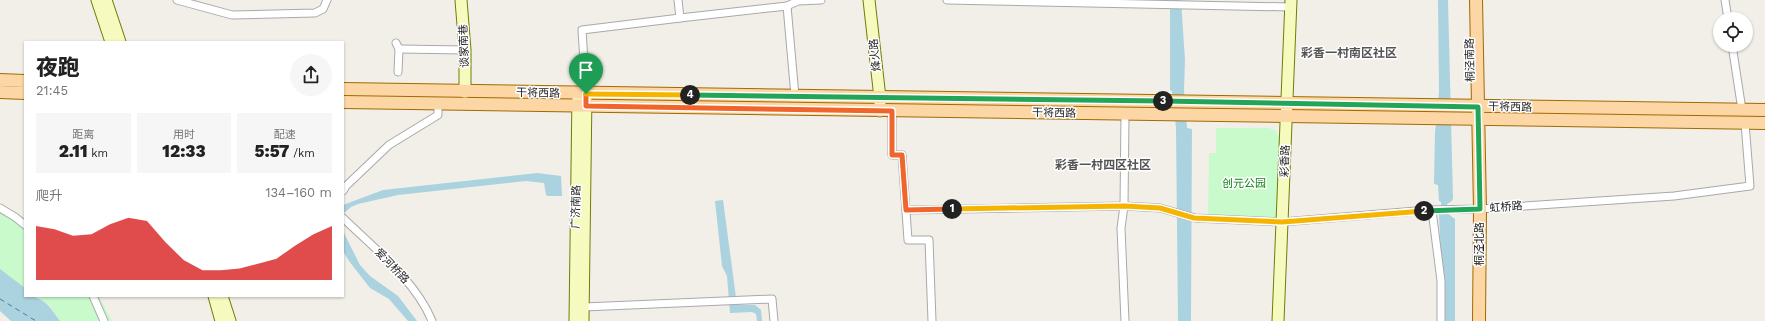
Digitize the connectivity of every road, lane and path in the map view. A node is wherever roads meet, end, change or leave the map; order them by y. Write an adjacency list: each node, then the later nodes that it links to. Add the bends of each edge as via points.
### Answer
1 (97, 0): 17 (main road)
2 (106, 0): 18 (main road)
3 (177, 0): 4 (street, via 242,16 315,13 323,9)
4 (327, 0)
5 (461, 0): 19 (main road, 谈家南巷)
6 (678, 0): 16 (street)
7 (821, 0): 14 (street, via 798,1)
8 (870, 0): 31 (main road, 烽火路)
9 (948, 0): 13 (street, via 1183,5)
10 (1469, 0): 37 (main road, 桐泾南路)
11 (1476, 0): 37 (main road, 桐泾南路)
12 (1725, 0): 15 (street)
13 (1290, 3): 35 (main road, 彩香路)
14 (787, 6): 16 (street); 30 (street)
15 (1727, 12)
16 (680, 18): 29 (street, via 582,30)
17 (111, 41)
18 (120, 41)
19 (465, 50): 21 (street, via 397,46); 27 (main road, 谈家南巷)
20 (1733, 52): 38 (street)
21 (398, 72)
22 (0, 80): 23 (main road)
23 (24, 81)
24 (344, 89): 25 (main road, 干将西路)
25 (392, 90): 27 (main road, 干将西路); 33 (main road)
26 (0, 92): 28 (main road)
27 (465, 92): 29 (main road, 干将西路)
28 (24, 93)
29 (582, 93): 30 (main road, 干将西路); 36 (main road, 广济南路)
30 (795, 96): 31 (main road, 干将西路)
31 (880, 98): 35 (main road, 干将西路); 40 (main road, 烽火路)
32 (344, 102): 33 (main road, 干将西路)
33 (392, 103): 34 (main road, 干将西路)
34 (438, 104): 36 (main road, 干将西路); 46 (street, via 438,114 389,145)
35 (1286, 104): 37 (main road, 干将西路); 42 (main road, 彩香路)
36 (582, 106): 40 (main road, 干将西路); 58 (main road, 广济南路); 63 (main road, 广济南路)
37 (1474, 107): 38 (main road, 干将西路); 43 (main road, 桐泾南路)
38 (1742, 110): 39 (main road, 干将西路)
39 (1765, 110)
40 (886, 111): 41 (main road, 干将西路); 50 (street, via 892,155 902,155)
41 (1125, 114): 42 (main road, 干将西路); 47 (street)
42 (1286, 117): 43 (main road, 干将西路); 54 (main road, 彩香路)
43 (1475, 120): 44 (main road, 干将西路); 49 (main road, 桐泾北路)
44 (1745, 123): 45 (main road, 干将西路); 49 (street, 虹桥路, via 1750,186 1674,196)
45 (1765, 123)
46 (344, 189)
47 (1124, 206): 50 (street, 虹桥路); 54 (street, 虹桥路, via 1160,208 1194,218); 67 (street, via 1121,228)
48 (0, 208): 53 (street)
49 (1476, 209): 51 (street, 虹桥路); 70 (main road, 桐泾北路); 71 (main road, 桐泾北路)
50 (906, 210): 66 (street, via 908,240 929,240)
51 (1432, 210): 54 (street, 虹桥路); 69 (street, via 1441,280)
52 (344, 218): 62 (street, 爱河桥路, via 410,285 422,300)
53 (24, 222)
54 (1282, 222): 68 (main road, 彩香路)
55 (93, 297): 59 (street)
56 (214, 297): 60 (main road)
57 (222, 297): 61 (main road)
58 (584, 307): 64 (main road, 广济南路); 65 (street, via 772,299)
59 (104, 321)
60 (221, 321)
61 (230, 321)
62 (432, 321)
63 (575, 321)
64 (583, 321)
65 (774, 321)
66 (932, 321)
67 (1125, 321)
68 (1278, 321)
69 (1441, 321)
70 (1472, 321)
71 (1479, 321)

